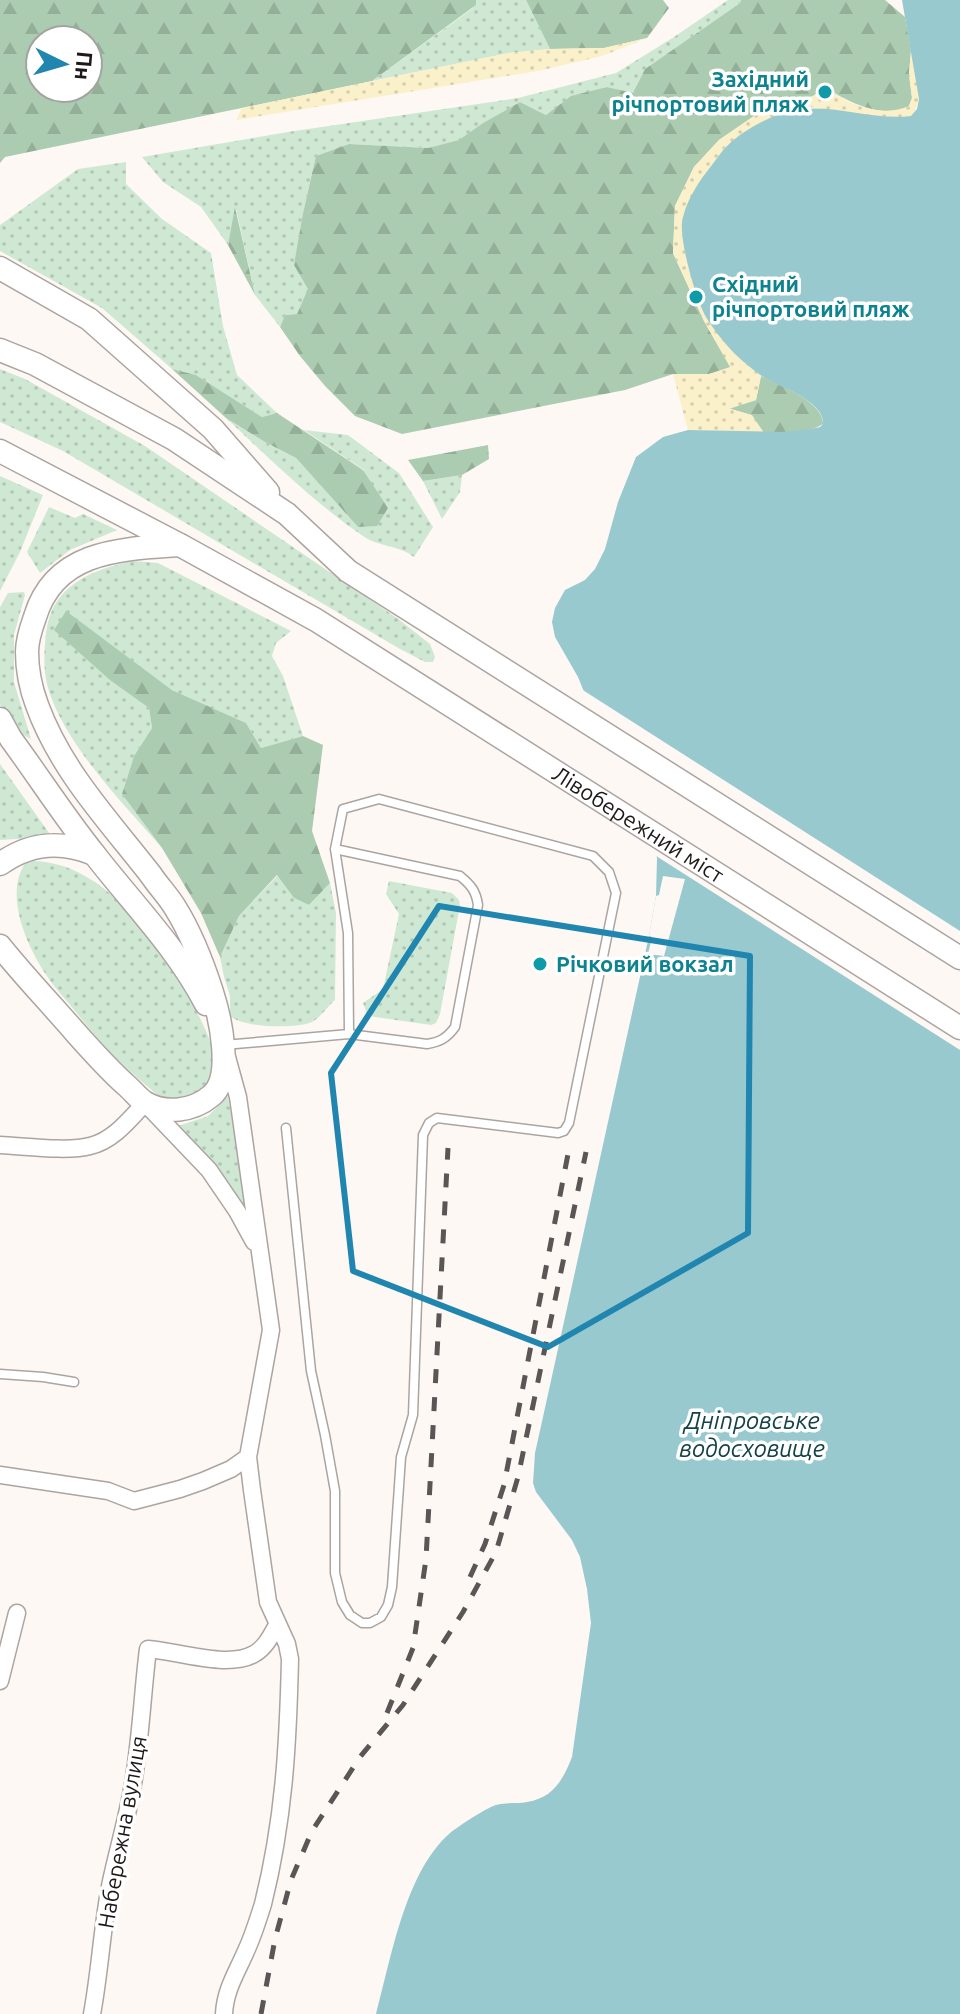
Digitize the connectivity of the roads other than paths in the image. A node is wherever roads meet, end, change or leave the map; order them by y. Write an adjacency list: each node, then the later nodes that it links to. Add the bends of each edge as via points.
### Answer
1 (0, 268): 4 (main road, via 89,319 144,366 213,429)
2 (0, 350): 4 (main road, via 174,439)
3 (0, 451): 5 (main road, Лівобережний міст)
4 (287, 514): 11 (main road, via 348,571)
5 (180, 545): 12 (main road, Лівобережний міст, via 316,620); 14 (main road, via 111,551 70,567 45,592 27,652 33,692 61,758 176,908 192,938)
6 (0, 719): 8 (main road)
7 (335, 849): 13 (lane, via 348,933); 13 (lane, via 460,876 470,883 478,905 455,1027 448,1036 427,1044); 16 (lane, via 343,809 379,799 593,856 609,872 616,893 564,1131 437,1118 423,1135 413,1415 401,1457 392,1587 381,1617 370,1623 350,1615 335,1573 335,1491 311,1371)
8 (94, 854): 9 (main road, via 60,844 36,846); 14 (main road, via 177,957)
9 (0, 864)
10 (0, 946): 15 (main road, via 97,1057)
11 (960, 958)
12 (960, 1028)
13 (349, 1034): 14 (lane)
14 (224, 1046): 15 (main road, via 224,1073 217,1092 201,1105 181,1110); 18 (street, via 238,1097)
15 (145, 1103): 17 (street, via 91,1146); 18 (street, via 209,1170)
16 (286, 1128)
17 (0, 1145)
18 (260, 1254): 21 (street, via 271,1330)
19 (0, 1374): 20 (lane)
20 (74, 1382)
21 (248, 1457): 22 (street, via 203,1481 134,1501 108,1491); 24 (street, via 268,1602)
22 (0, 1475)
23 (17, 1613): 25 (street)
24 (277, 1625): 26 (street, Набережна вулиця, via 262,1647 244,1658 148,1649 134,1781 109,1891); 27 (street, via 290,1659 281,1818 259,1917 224,2002)
25 (0, 1681)
26 (92, 2014)
27 (224, 2014)

